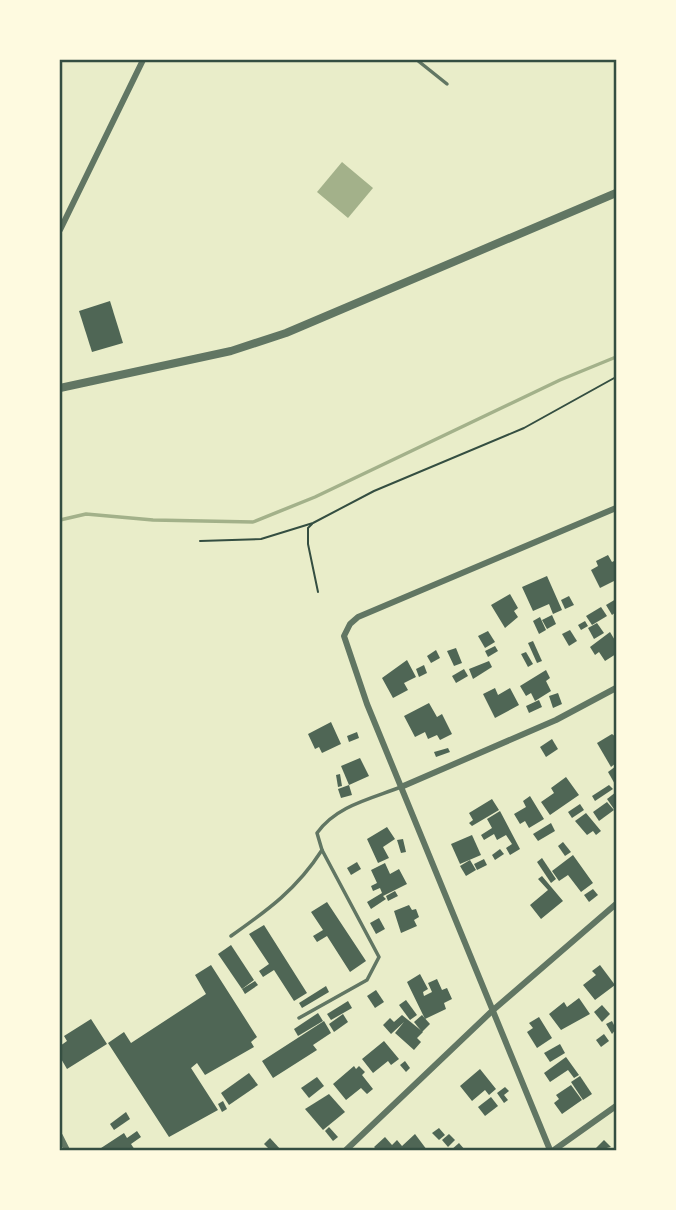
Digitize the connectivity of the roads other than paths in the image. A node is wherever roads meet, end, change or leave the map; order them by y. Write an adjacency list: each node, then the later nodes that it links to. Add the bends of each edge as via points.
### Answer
1 (143, 60): 5 (street)
2 (417, 60): 3 (lane)
3 (447, 84)
4 (617, 193): 7 (street, via 286,334 231,351)
5 (62, 220): 6 (street)
6 (60, 230)
7 (60, 388)
8 (617, 509): 10 (street, via 358,617 346,630 347,651)
9 (617, 688): 10 (street, via 556,720)
10 (401, 787): 11 (lane, via 326,821 317,834); 14 (street)
11 (322, 850): 13 (lane, via 304,878); 15 (lane, via 379,957 367,980)
12 (617, 904): 14 (street)
13 (231, 936)
14 (492, 1010): 19 (street); 20 (street)
15 (299, 1018)
16 (617, 1107): 20 (street)
17 (60, 1136): 18 (street)
18 (67, 1150)
19 (346, 1150)
20 (552, 1150)

